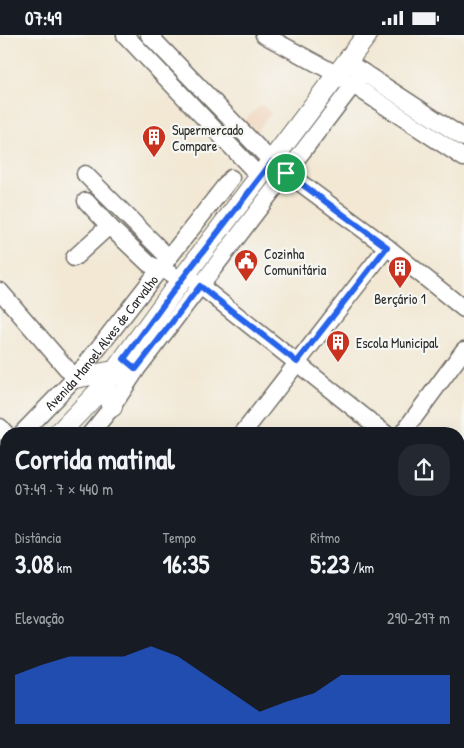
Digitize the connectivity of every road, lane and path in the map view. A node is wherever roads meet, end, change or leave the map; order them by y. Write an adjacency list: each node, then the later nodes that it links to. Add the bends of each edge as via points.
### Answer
1 (125, 35): 5 (street)
2 (264, 35): 6 (street)
3 (368, 35): 6 (main road, Avenida Manoel Alves de Carvalho)
4 (152, 38): 5 (street); 9 (street)
5 (141, 52): 9 (street)
6 (351, 73): 7 (street); 8 (street); 9 (main road, Avenida Manoel Alves de Carvalho)
7 (464, 139)
8 (464, 158)
9 (273, 171): 14 (street); 17 (main road, Avenida Manoel Alves de Carvalho)
10 (85, 174): 16 (street)
11 (231, 178): 16 (street, Avenida Manoel Alves de Carvalho)
12 (86, 201): 13 (street)
13 (109, 226): 15 (street); 16 (street, via 143,260)
14 (387, 247): 19 (street); 21 (street)
15 (74, 258)
16 (163, 263): 17 (street); 23 (street, Avenida Manoel Alves de Carvalho)
17 (189, 280): 21 (street); 22 (main road, Avenida Manoel Alves de Carvalho)
18 (0, 291): 23 (street)
19 (464, 309)
20 (464, 350): 30 (street)
21 (297, 362): 28 (street); 29 (street)
22 (120, 371): 23 (main road); 24 (main road); 24 (street, Avenida Manoel Alves de Carvalho); 26 (main road, Avenida Manoel Alves de Carvalho)
23 (75, 378): 25 (street, Avenida Manoel Alves de Carvalho)
24 (112, 407): 27 (street, Avenida Manoel Alves de Carvalho)
25 (28, 427)
26 (65, 427)
27 (98, 427)
28 (247, 427)
29 (377, 427)
30 (407, 427)

